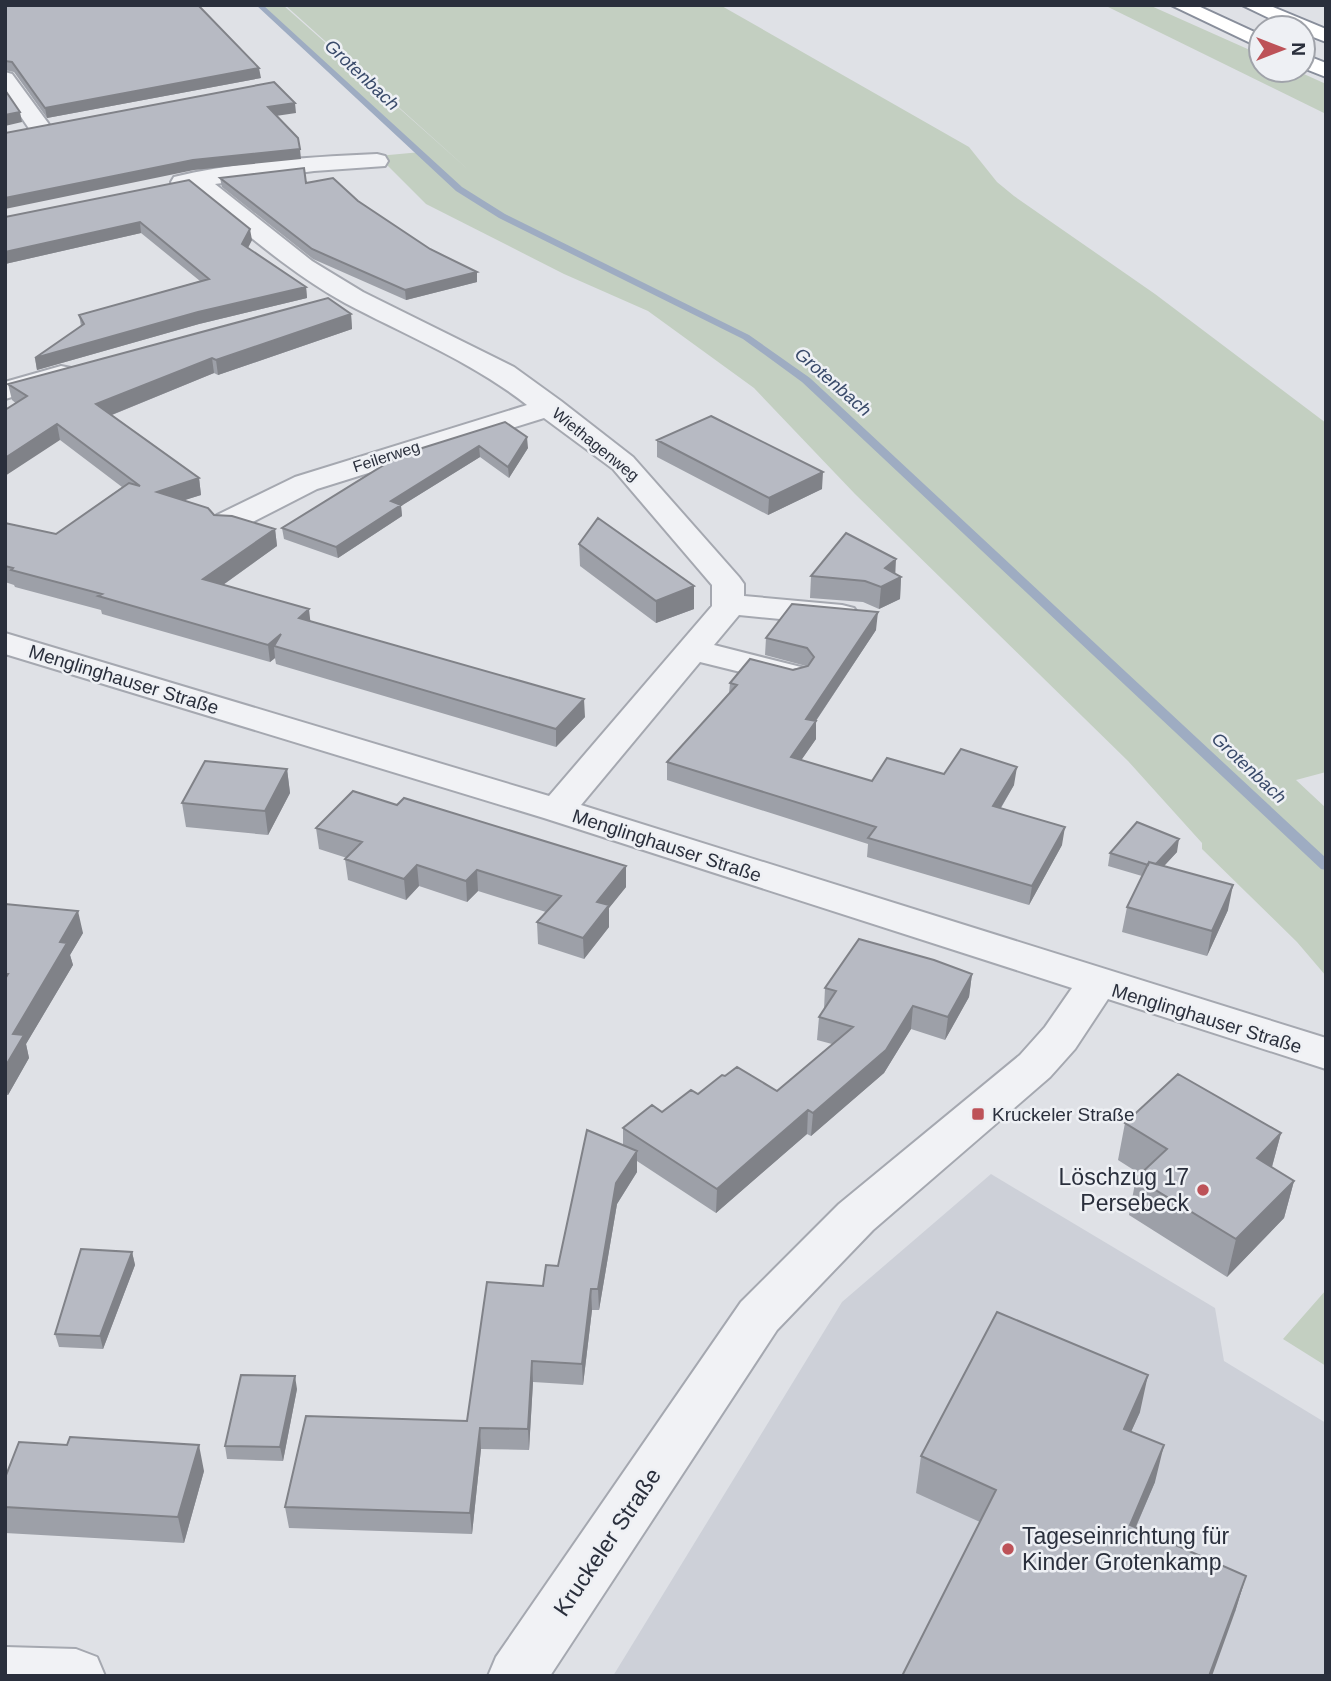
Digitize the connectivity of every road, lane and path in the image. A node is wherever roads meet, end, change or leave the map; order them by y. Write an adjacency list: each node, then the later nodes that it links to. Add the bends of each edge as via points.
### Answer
1 (1181, 5): 3 (highway)
2 (1251, 5): 4 (highway)
3 (1247, 35)
4 (1326, 36)
5 (5, 78): 7 (street)
6 (64, 124): 7 (street)
7 (40, 128): 8 (street)
8 (17, 133)
9 (377, 161): 10 (street, via 314,164)
10 (195, 180): 11 (street); 12 (street, Wiethagenweg, via 276,246)
11 (166, 184)
12 (354, 297): 13 (street); 16 (street, Wiethagenweg, via 479,358)
13 (319, 306)
14 (90, 366): 15 (street)
15 (5, 391)
16 (551, 407): 17 (street, Feilerweg, via 306,483); 18 (street, Wiethagenweg, via 640,481 728,584)
17 (228, 522)
18 (729, 604): 19 (street); 21 (street)
19 (863, 615)
20 (5, 643): 23 (street, Menglinghauser Straße)
21 (694, 650): 22 (street); 23 (street)
22 (793, 675)
23 (557, 810): 24 (street, Menglinghauser Straße)
24 (1097, 983): 25 (street, Menglinghauser Straße); 28 (street, Kruckeler Straße, via 1035,1066 856,1217 759,1316)
25 (1326, 1054)
26 (5, 1674): 27 (street)
27 (76, 1676)
28 (517, 1676)

